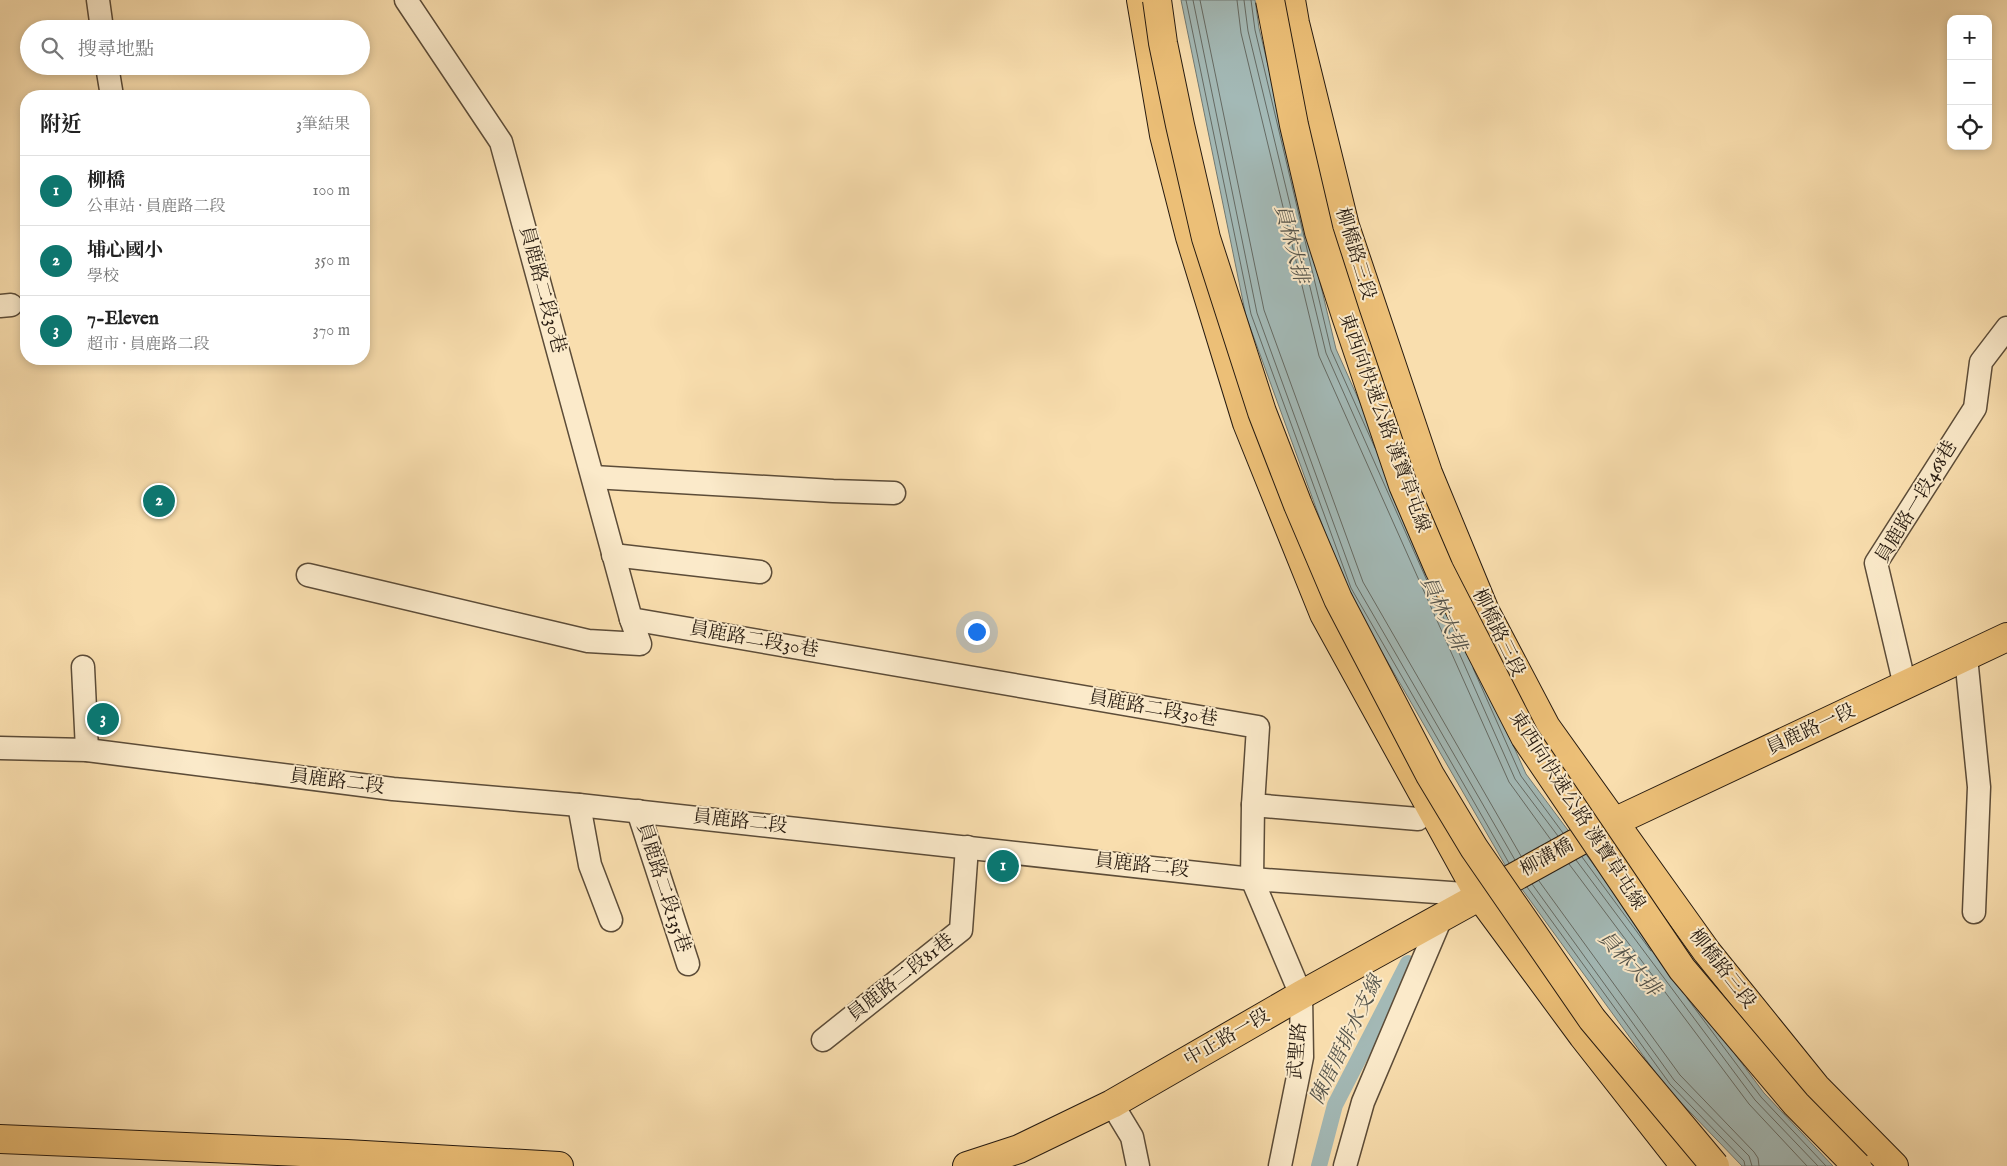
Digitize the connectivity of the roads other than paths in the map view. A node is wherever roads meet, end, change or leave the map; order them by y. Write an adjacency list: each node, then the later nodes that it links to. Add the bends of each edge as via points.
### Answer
1 (98, 0): 7 (street)
2 (406, 0): 11 (street, 員鹿路二段30巷, via 501,142)
3 (1141, 0): 30 (main road, via 1164,135 1190,237 1247,423 1324,614)
4 (1157, 0): 48 (main road, bridge, via 1163,43 1206,238 1262,412 1338,599 1430,775 1474,848 1592,1019)
5 (1270, 0): 49 (main road, 東西向快速公路 漢寶草屯線, bridge, via 1319,232 1402,485 1439,570 1525,737 1682,969 1796,1104)
6 (1291, 0): 27 (main road, 柳橋路三段, via 1345,226 1428,473 1485,612 1546,727)
7 (101, 20)
8 (109, 75): 9 (street)
9 (111, 90)
10 (2007, 328): 20 (street, 員鹿路一段468巷, via 1981,362 1975,408 1876,564)
11 (593, 477): 12 (street); 13 (street, 員鹿路二段30巷)
12 (894, 493)
13 (613, 555): 14 (street); 16 (street, 員鹿路二段30巷)
14 (760, 572)
15 (308, 575): 16 (street, via 588,641 640,644)
16 (631, 619): 24 (street, 員鹿路二段30巷, via 1258,727)
17 (2007, 637): 18 (main road, 員鹿路一段)
18 (1966, 657): 20 (main road, 員鹿路一段); 31 (street, via 1979,787)
19 (83, 667): 22 (street)
20 (1905, 686): 27 (main road, 員鹿路一段)
21 (0, 748): 22 (street, 員鹿路二段)
22 (87, 750): 23 (street, 員鹿路二段, via 393,788)
23 (580, 805): 25 (street, 員鹿路二段); 33 (street, via 590,865)
24 (1253, 805): 26 (street); 29 (street, 員鹿路二段30巷)
25 (638, 811): 28 (street, 員鹿路二段); 34 (street, 員鹿路二段135巷)
26 (1418, 819)
27 (1614, 822): 30 (main road, 柳溝橋); 50 (main road, 柳橋路三段, via 1707,952 1816,1087)
28 (967, 846): 29 (street, 員鹿路二段); 36 (street, 員鹿路二段81巷, via 961,930)
29 (1252, 878): 30 (street, 員鹿路二段); 35 (street, 員鹿路二段30巷)
30 (1480, 895): 32 (main road, 中正路一段); 47 (main road, via 1583,1036)
31 (1974, 912)
32 (1441, 918): 35 (main road, 中正路一段); 46 (street, via 1363,1102)
33 (611, 920)
34 (688, 964)
35 (1301, 995): 37 (main road, 中正路一段); 45 (street, 武聖路, via 1302,1057)
36 (823, 1040)
37 (1112, 1104): 43 (main road, 中正路一段, via 1019,1149); 44 (street, via 1132,1137)
38 (0, 1139): 39 (main road)
39 (197, 1157): 40 (main road)
40 (348, 1160): 41 (main road)
41 (548, 1166): 42 (main road)
42 (559, 1166)
43 (967, 1166)
44 (1138, 1166)
45 (1280, 1166)
46 (1345, 1166)
47 (1685, 1166)
48 (1716, 1166)
49 (1857, 1166)
50 (1894, 1166)

